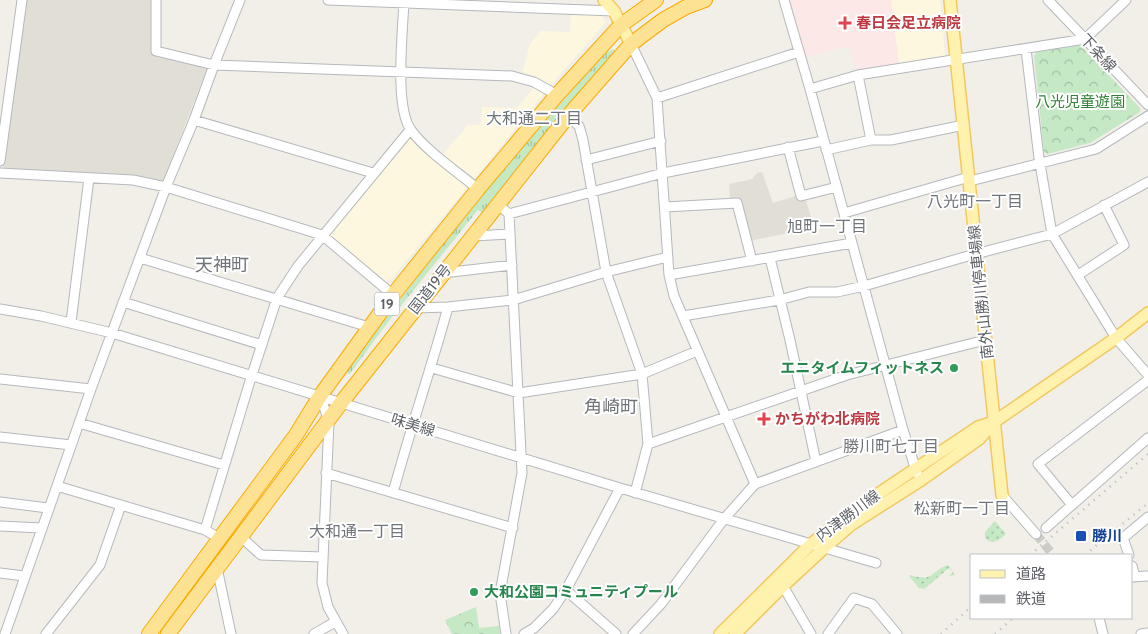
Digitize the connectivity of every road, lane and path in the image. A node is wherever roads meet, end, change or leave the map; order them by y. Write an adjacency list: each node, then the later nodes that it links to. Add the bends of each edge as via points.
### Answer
1 (22, 0): 37 (street)
2 (156, 0): 20 (street, via 156,50)
3 (240, 0): 20 (street)
4 (328, 0): 12 (street)
5 (604, 0): 13 (main road)
6 (656, 0): 14 (highway, 国道19号 / 19)
7 (705, 0): 16 (highway, 国道19号 / 19, via 664,20)
8 (784, 0): 18 (street)
9 (950, 0): 19 (main road, 南外山勝川停車場線)
10 (1048, 0): 15 (street, 下条線)
11 (1126, 0): 15 (street)
12 (404, 1): 13 (street); 21 (street)
13 (614, 11): 14 (main road)
14 (621, 25): 16 (main road); 24 (highway, 国道19号 / 19)
15 (1085, 39): 17 (street); 26 (street, 下条線)
16 (631, 44): 25 (street); 27 (highway, 国道19号 / 19)
17 (1026, 49): 19 (street); 38 (street)
18 (799, 52): 23 (street); 25 (street)
19 (957, 58): 22 (street); 30 (main road, 南外山勝川停車場線)
20 (214, 65): 21 (street); 29 (street)
21 (402, 71): 24 (street, via 512,76 534,82); 31 (street, via 402,97)
22 (858, 75): 23 (street); 32 (street)
23 (810, 89): 34 (street)
24 (557, 95): 47 (highway, 国道19号 / 19)
25 (657, 98): 33 (street)
26 (1148, 105)
27 (568, 116): 36 (street, via 578,126); 51 (highway, 国道19号 / 19)
28 (1148, 116): 38 (street, via 1096,149)
29 (194, 120): 40 (street); 45 (street)
30 (964, 126): 32 (street, via 891,140); 43 (main road, 南外山勝川停車場線)
31 (410, 130): 40 (street); 47 (street)
32 (871, 140): 34 (street)
33 (661, 141): 36 (street); 41 (street)
34 (824, 145): 35 (street); 46 (street)
35 (788, 148): 41 (street); 46 (street, via 801,196)
36 (586, 160): 48 (street)
37 (0, 161)
38 (1040, 162): 43 (street); 54 (street)
39 (0, 173): 42 (street)
40 (373, 173): 55 (street)
41 (663, 173): 48 (street); 50 (street)
42 (89, 178): 45 (street, via 132,180); 79 (street)
43 (969, 179): 52 (street); 58 (main road, 南外山勝川停車場線)
44 (1148, 182): 49 (street)
45 (166, 187): 55 (street); 60 (street)
46 (836, 187): 52 (street)
47 (478, 189): 69 (highway, 国道19号 / 19)
48 (591, 192): 51 (street); 65 (street)
49 (1104, 206): 54 (street); 67 (street, via 1124,245)
50 (665, 208): 59 (street); 62 (street, via 737,203)
51 (504, 209): 53 (street); 56 (highway, 国道19号 / 19)
52 (844, 213): 57 (street)
53 (510, 234): 56 (street); 63 (street)
54 (1052, 234): 58 (street); 67 (street)
55 (322, 235): 69 (street); 70 (street)
56 (473, 236): 64 (highway, 国道19号 / 19)
57 (852, 243): 61 (street); 68 (street)
58 (977, 253): 68 (street); 83 (main road, 南外山勝川停車場線)
59 (668, 257): 65 (street); 66 (street)
60 (140, 258): 70 (street); 73 (street)
61 (770, 258): 62 (street); 72 (street)
62 (752, 261): 66 (street)
63 (512, 266): 64 (street); 71 (street)
64 (443, 272): 75 (highway, 国道19号 / 19)
65 (606, 272): 71 (street); 88 (street)
66 (670, 275): 78 (street, via 674,296)
67 (1078, 276): 82 (street)
68 (864, 286): 72 (street, via 837,292 809,292); 86 (street)
69 (393, 295): 80 (highway, 国道19号 / 19)
70 (277, 298): 80 (street); 84 (street)
71 (514, 300): 74 (street); 95 (street)
72 (779, 300): 78 (street); 94 (street)
73 (123, 302): 81 (street); 84 (street)
74 (448, 306): 75 (street); 87 (street)
75 (415, 308): 97 (highway, 国道19号 / 19)
76 (0, 309): 79 (street, 味美線)
77 (1148, 312): 82 (main road, 内津勝川線)
78 (683, 316): 85 (street)
79 (72, 322): 81 (street, 味美線)
80 (369, 327): 96 (highway, 国道19号 / 19)
81 (112, 333): 89 (street, 味美線); 93 (street)
82 (1116, 338): 90 (street); 100 (main road, 内津勝川線)
83 (986, 340): 86 (street); 100 (main road, 南外山勝川停車場線)
84 (262, 345): 89 (street)
85 (697, 351): 88 (street); 98 (street)
86 (886, 364): 94 (street); 103 (street)
87 (432, 368): 95 (street); 102 (street)
88 (642, 374): 95 (street); 106 (street)
89 (252, 376): 96 (street, 味美線); 110 (street)
90 (1148, 376)
91 (0, 379): 93 (street)
92 (1148, 380): 122 (street, via 1038,464)
93 (91, 389): 101 (street)
94 (800, 391): 98 (street); 109 (street)
95 (519, 393): 108 (street)
96 (320, 396): 97 (street, 味美線); 99 (street); 133 (highway, 国道19号 / 19, via 296,435)
97 (341, 403): 99 (highway, 国道19号 / 19); 102 (street, 味美線)
98 (726, 418): 106 (street); 114 (street)
99 (328, 420): 112 (street); 132 (highway, 国道19号 / 19)
100 (994, 422): 111 (main road, 内津勝川線, via 978,427); 113 (main road, 内津勝川線, via 979,439); 119 (main road, 南外山勝川停車場線)
101 (79, 423): 107 (street); 110 (street)
102 (412, 424): 108 (street, 味美線); 117 (street)
103 (904, 430): 109 (street); 111 (street)
104 (0, 437): 107 (street)
105 (1148, 438): 122 (street)
106 (648, 444): 118 (street)
107 (71, 445): 115 (street)
108 (521, 458): 116 (street, 味美線); 128 (street)
109 (816, 462): 114 (street)
110 (224, 465): 130 (street)
111 (915, 469): 113 (street); 134 (main road, 内津勝川線, via 851,512)
112 (326, 473): 117 (street); 137 (street)
113 (921, 480): 135 (main road, 内津勝川線, via 852,524)
114 (755, 484): 125 (street)
115 (57, 486): 121 (street); 123 (street)
116 (620, 488): 118 (street, 味美線); 145 (street)
117 (393, 493): 128 (street)
118 (635, 493): 125 (street, 味美線)
119 (1002, 495): 131 (street)
120 (0, 502): 123 (street)
121 (121, 505): 130 (street); 153 (street, via 100,566)
122 (1072, 505): 129 (street)
123 (48, 508): 127 (street)
124 (1148, 517): 136 (street, via 1124,538)
125 (724, 520): 134 (street, 味美線); 163 (street, via 661,604)
126 (0, 526): 127 (street)
127 (41, 528): 141 (street)
128 (514, 528): 160 (street, via 500,593)
129 (1046, 528)
130 (205, 530): 133 (street)
131 (1036, 534)
132 (241, 536): 137 (street, via 261,555); 139 (highway, 国道19号 / 19)
133 (219, 538): 146 (highway, 国道19号 / 19)
134 (810, 545): 135 (street, 味美線); 164 (main road, 内津勝川線)
135 (824, 548): 138 (street, 味美線); 144 (main road, 内津勝川線)
136 (1128, 554)
137 (322, 557): 148 (street, via 324,594)
138 (876, 563)
139 (217, 568): 156 (highway, 国道19号 / 19); 157 (street)
140 (0, 573): 141 (street)
141 (24, 576): 152 (street)
142 (1148, 576): 143 (street)
143 (1133, 577)
144 (783, 586): 165 (main road, 内津勝川線); 166 (street)
145 (566, 590): 161 (street, via 553,609); 162 (street)
146 (174, 598): 154 (highway); 155 (highway, 国道19号 / 19)
147 (1099, 619): 168 (street)
148 (335, 622): 158 (street); 159 (street)
149 (892, 632): 167 (street, via 872,604 854,598)
150 (0, 633): 152 (street)
151 (1148, 633): 169 (street)
152 (6, 634)
153 (46, 634)
154 (144, 634)
155 (149, 634)
156 (169, 634)
157 (231, 634)
158 (314, 634)
159 (344, 634)
160 (506, 634)
161 (524, 634)
162 (616, 634)
163 (633, 634)
164 (720, 634)
165 (735, 634)
166 (811, 634)
167 (828, 634)
168 (1103, 634)
169 (1141, 634)

